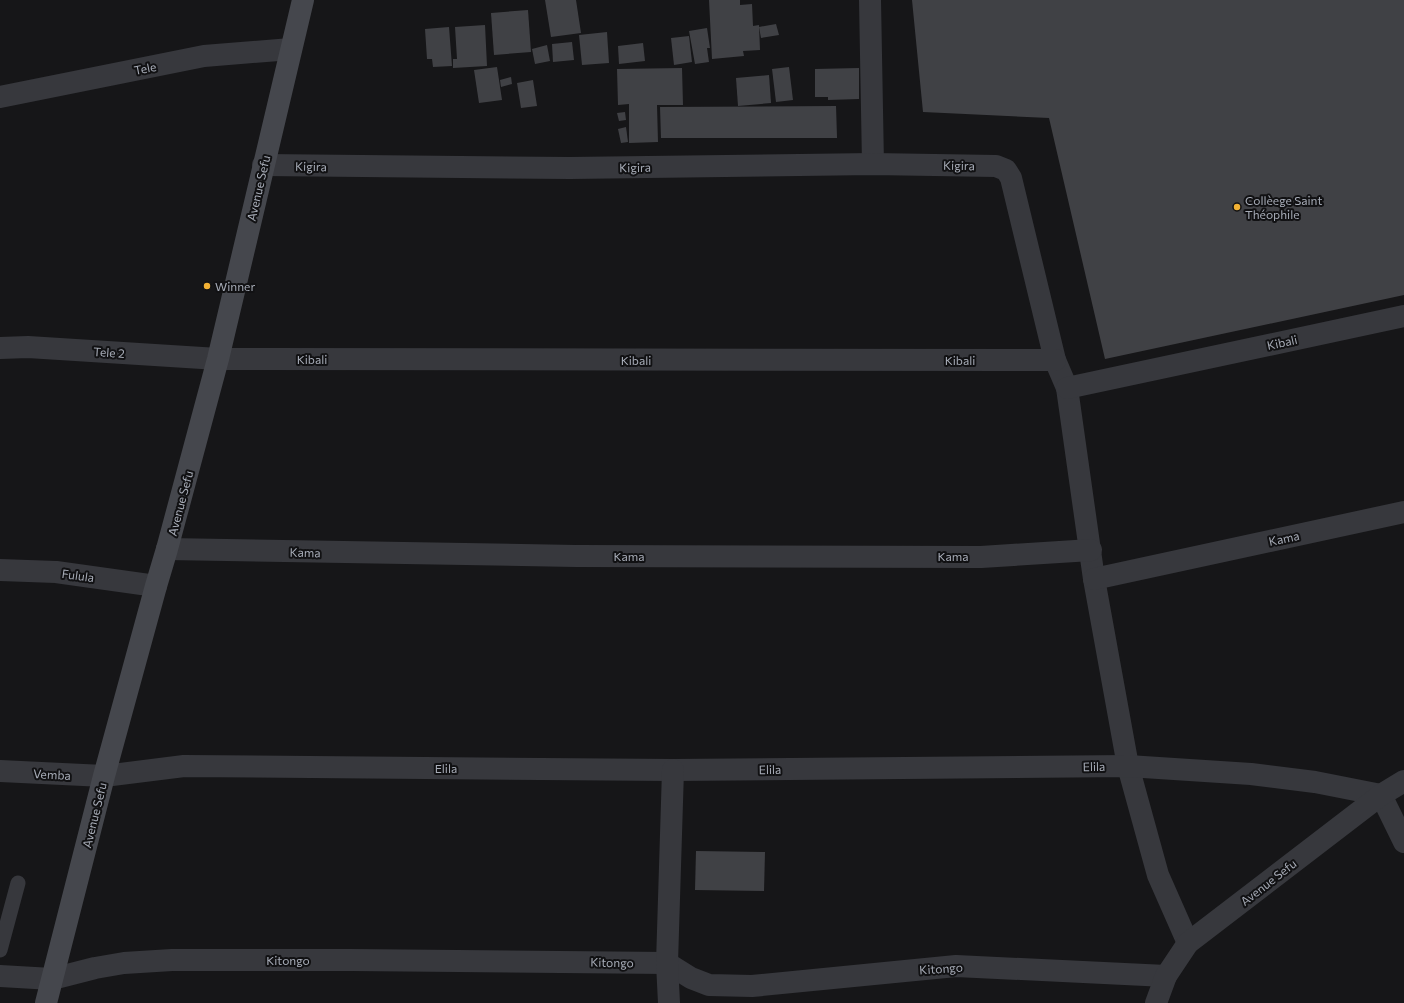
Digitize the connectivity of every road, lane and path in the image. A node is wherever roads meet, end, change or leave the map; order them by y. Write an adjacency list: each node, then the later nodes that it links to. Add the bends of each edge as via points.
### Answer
1 (303, 0): 3 (main road, Avenue Sefu)
2 (870, 0): 5 (street)
3 (291, 49): 4 (street, Tele, via 204,56); 6 (main road, Avenue Sefu)
4 (0, 97)
5 (873, 164): 6 (street, Kigira, via 570,168); 10 (street, Kigira, via 996,166 1006,170 1011,178)
6 (263, 165): 9 (main road, Avenue Sefu)
7 (1404, 316): 11 (street, Kibali)
8 (0, 348): 9 (street, Tele 2, via 28,347)
9 (218, 359): 10 (street, Kibali); 13 (main road, Avenue Sefu)
10 (1055, 360): 11 (street)
11 (1067, 388): 14 (street)
12 (1404, 512): 16 (street, Kama)
13 (167, 549): 14 (street, Kama, via 576,556 982,556); 17 (main road, Avenue Sefu)
14 (1091, 550): 16 (street)
15 (0, 570): 17 (street, Fulula, via 56,572)
16 (1094, 578): 18 (street)
17 (156, 586): 21 (main road, Avenue Sefu)
18 (1128, 766): 19 (street, Elila); 23 (street, Elila, via 1272,777 1315,782); 26 (street, via 1158,875)
19 (673, 770): 21 (street, Elila, via 184,766); 28 (street)
20 (0, 771): 21 (street, Vemba)
21 (104, 776): 31 (main road, Avenue Sefu)
22 (1404, 781): 23 (street, Avenue Sefu)
23 (1381, 795): 24 (street); 26 (street, Avenue Sefu)
24 (1404, 842)
25 (18, 883): 27 (lane)
26 (1188, 943): 30 (street, Avenue Sefu)
27 (0, 950)
28 (667, 963): 30 (street, Kitongo, via 691,978 709,985 752,986 956,966); 31 (street, Kitongo, via 172,960 124,963); 33 (street)
29 (0, 976): 31 (street, Kitongo)
30 (1166, 976): 34 (street, Avenue Sefu)
31 (52, 979): 32 (main road, Avenue Sefu)
32 (46, 1003)
33 (669, 1003)
34 (1156, 1003)

